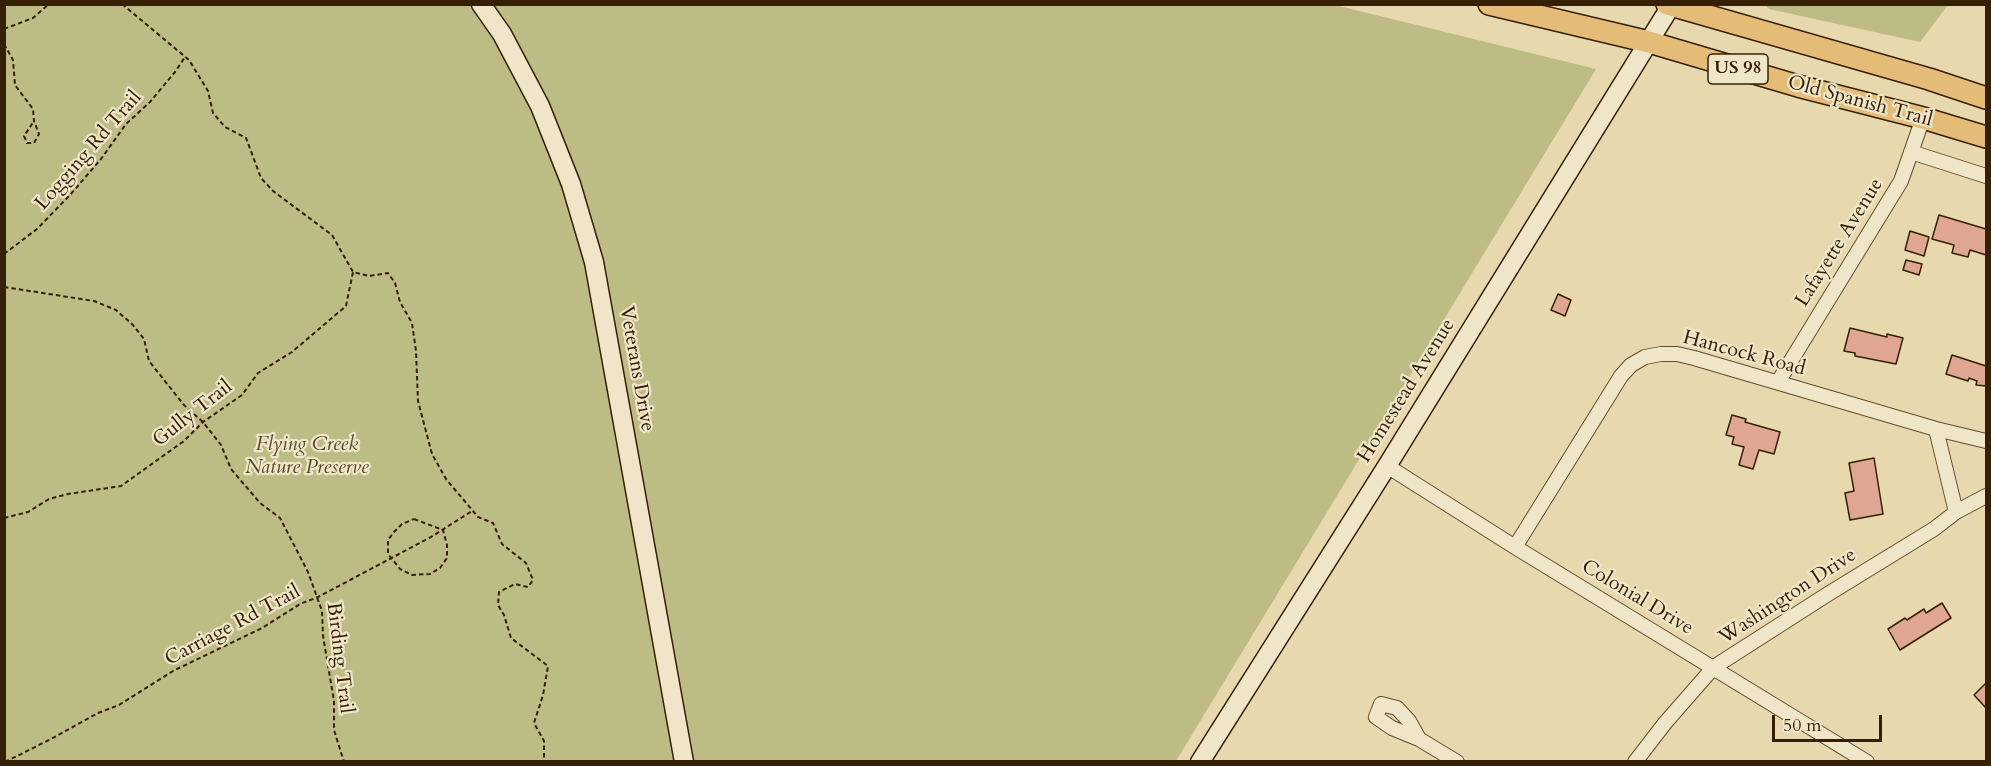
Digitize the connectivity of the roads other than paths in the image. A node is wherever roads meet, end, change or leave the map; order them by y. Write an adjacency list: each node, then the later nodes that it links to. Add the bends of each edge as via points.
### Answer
1 (481, 4): 21 (street, Veterans Drive, via 502,34 540,106 571,184 594,262)
2 (1489, 4): 6 (main road, Old Spanish Trail / US 98)
3 (1718, 4): 5 (main road)
4 (1670, 5): 5 (main road, Old Spanish Trail / US 98); 6 (street, Homestead Avenue)
5 (1742, 26): 7 (main road, Old Spanish Trail / US 98)
6 (1649, 42): 8 (main road, Old Spanish Trail / US 98); 15 (street, Homestead Avenue)
7 (1986, 98)
8 (1923, 118): 9 (main road, Old Spanish Trail / US 98); 10 (street, Lafayette Avenue)
9 (1986, 137)
10 (1911, 152): 11 (street); 12 (street, Lafayette Avenue, via 1901,181)
11 (1986, 176)
12 (1778, 382): 13 (street, Hancock Road); 18 (street, Hancock Road, via 1677,354 1645,357 1631,365)
13 (1936, 429): 14 (street, Hancock Road); 17 (street)
14 (1986, 441)
15 (1387, 466): 18 (street, Colonial Drive); 22 (street, Homestead Avenue)
16 (1986, 496): 17 (street, Washington Drive)
17 (1956, 512): 19 (street, Washington Drive)
18 (1515, 547): 19 (street, Colonial Drive)
19 (1714, 668): 24 (street, Washington Drive); 25 (street, Colonial Drive)
20 (1419, 739): 23 (street)
21 (684, 762)
22 (1200, 762)
23 (1457, 762)
24 (1635, 762)
25 (1867, 762)

